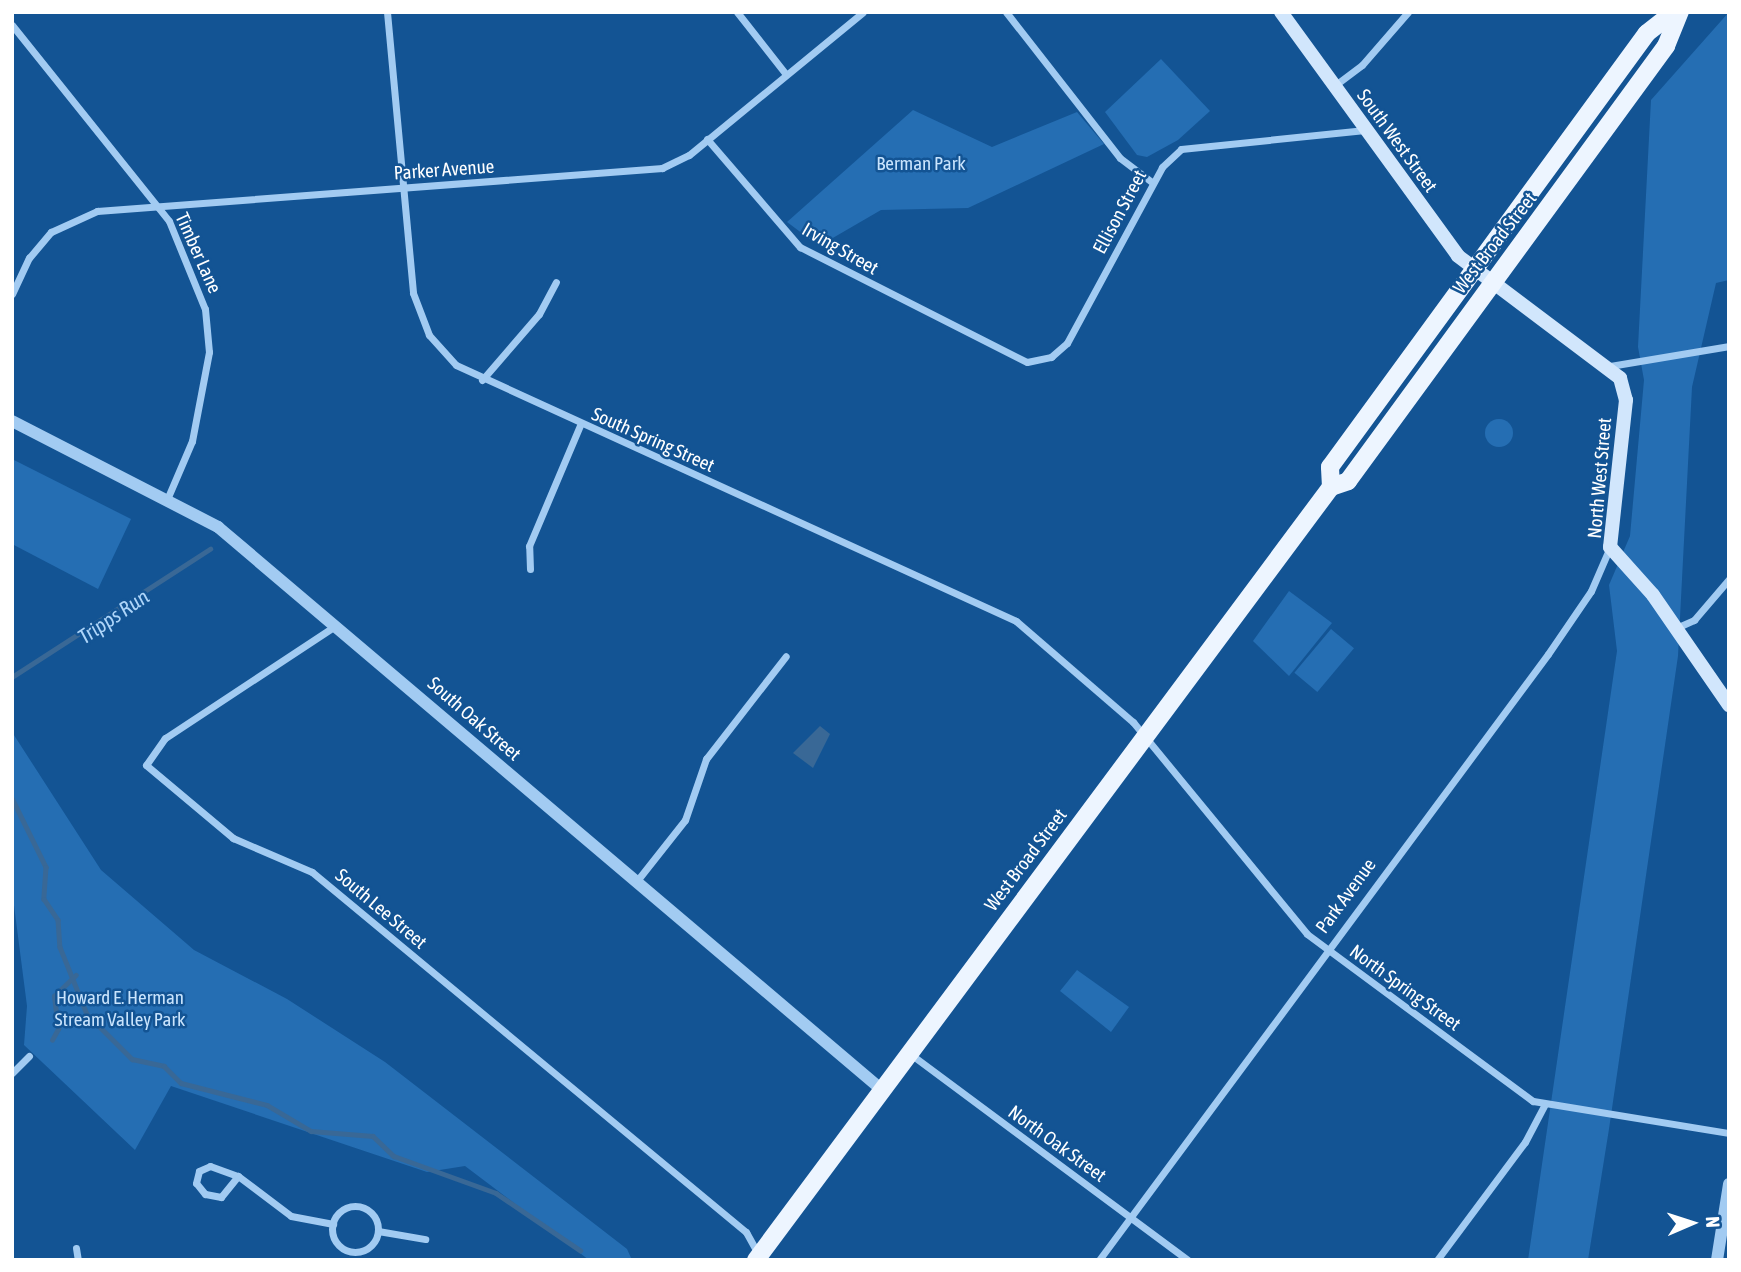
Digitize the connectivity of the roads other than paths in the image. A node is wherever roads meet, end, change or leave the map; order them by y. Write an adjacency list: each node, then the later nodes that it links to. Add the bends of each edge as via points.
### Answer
1 (387, 12): 15 (street, South Spring Street)
2 (737, 12): 10 (street)
3 (863, 12): 10 (street, Parker Avenue)
4 (1006, 12): 14 (street, via 1121,158)
5 (1281, 12): 11 (main road, South West Street)
6 (1408, 12): 11 (street, via 1362,65)
7 (1674, 12): 17 (main road, West Broad Street, via 1647,33)
8 (1680, 12): 19 (main road, West Broad Street, via 1666,46)
9 (12, 25): 16 (street, Timber Lane)
10 (785, 73): 13 (street, Parker Avenue)
11 (1333, 86): 12 (main road, South West Street)
12 (1365, 130): 14 (street, Ellison Street, via 1192,145 1170,157); 17 (main road, South West Street, via 1458,256)
13 (707, 139): 15 (street, Parker Avenue, via 679,161 643,173); 21 (street, Irving Street, via 792,241)
14 (1153, 183): 21 (street, Ellison Street, via 1059,351 1040,361 1015,360)
15 (402, 188): 16 (street, Parker Avenue); 24 (street, South Spring Street, via 419,316 441,350)
16 (158, 206): 20 (street, Parker Avenue, via 97,211 65,222 36,246); 28 (street, Timber Lane, via 205,309 210,339 192,440)
17 (1475, 269): 19 (main road, South West Street); 27 (main road, West Broad Street, via 1330,467)
18 (556, 282): 24 (street, via 539,314)
19 (1492, 282): 23 (main road, North West Street); 27 (main road, West Broad Street, via 1348,481)
20 (12, 294)
21 (951, 327)
22 (1729, 346): 23 (street)
23 (1610, 366): 29 (main road, North West Street, via 1626,400)
24 (482, 380): 26 (street, South Spring Street)
25 (12, 421): 28 (street, South Oak Street)
26 (580, 425): 30 (street, via 529,546); 36 (street, South Spring Street, via 991,607 1039,638)
27 (1331, 487): 36 (main road, West Broad Street)
28 (168, 496): 32 (street, South Oak Street, via 223,531)
29 (1610, 547): 33 (main road, North West Street); 38 (street, Park Avenue, via 1591,591 1548,654)
30 (530, 569)
31 (1729, 579): 33 (street, via 1694,620)
32 (336, 626): 37 (street, South Oak Street); 53 (street, South Lee Street, via 164,738 146,765 233,838 313,872 746,1232)
33 (1675, 628): 35 (main road, North West Street)
34 (786, 656): 37 (street, via 706,759 685,820)
35 (1729, 705)
36 (1144, 737): 38 (street, North Spring Street); 39 (main road, West Broad Street)
37 (636, 882): 42 (street, South Oak Street)
38 (1326, 951): 43 (street, North Spring Street); 47 (street, Park Avenue)
39 (909, 1052): 42 (main road, West Broad Street); 47 (street, North Oak Street)
40 (29, 1056): 41 (street)
41 (12, 1073)
42 (881, 1090): 53 (main road, West Broad Street)
43 (1544, 1106): 44 (street, North Spring Street); 57 (street, via 1525,1142)
44 (1729, 1133)
45 (238, 1176): 45 (street, via 204,1167 196,1183 205,1195 221,1197); 48 (street, via 291,1216)
46 (1729, 1184): 58 (street)
47 (1131, 1217): 55 (street, Park Avenue); 56 (street, North Oak Street)
48 (333, 1224): 49 (street, via 343,1209 358,1206 372,1213); 52 (street, via 337,1242)
49 (378, 1231): 50 (street); 52 (street, via 370,1246)
50 (425, 1239)
51 (76, 1248): 54 (street)
52 (350, 1256)
53 (759, 1258)
54 (78, 1260)
55 (1099, 1260)
56 (1188, 1260)
57 (1437, 1260)
58 (1717, 1260)

